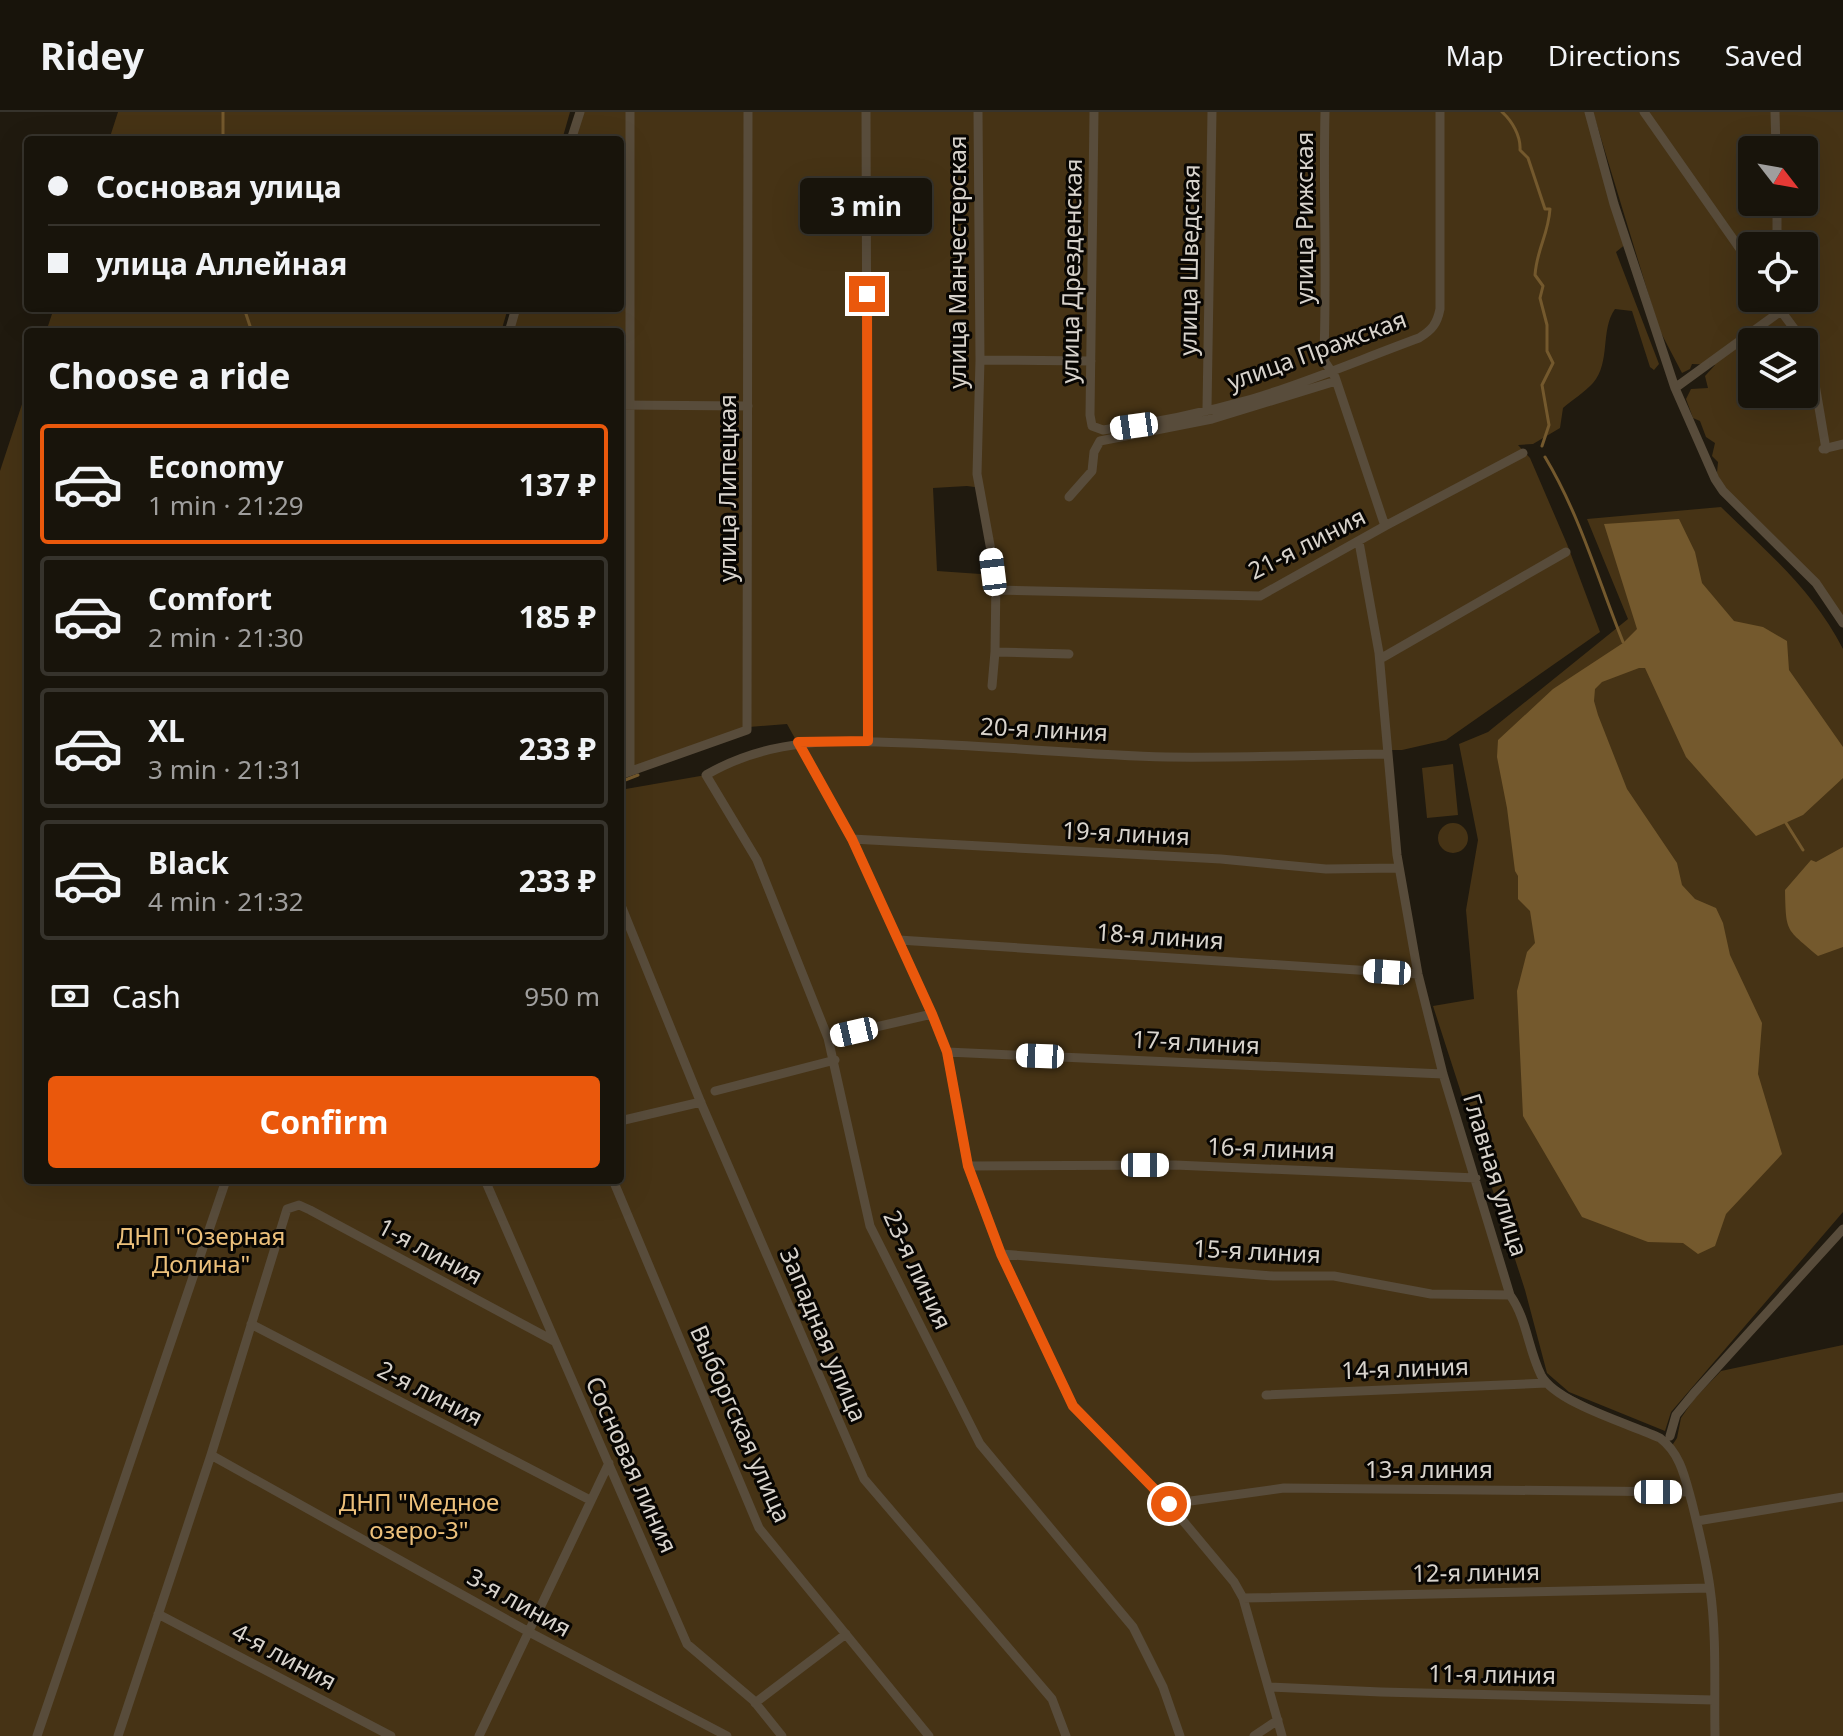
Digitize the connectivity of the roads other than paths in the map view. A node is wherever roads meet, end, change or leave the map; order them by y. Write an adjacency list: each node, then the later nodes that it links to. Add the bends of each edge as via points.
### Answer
1 (580, 112): 13 (street)
2 (630, 112): 22 (street)
3 (748, 112): 23 (street, улица Липецкая)
4 (866, 112): 39 (street)
5 (978, 112): 17 (street, улица Манчестерская)
6 (1094, 112): 18 (street, улица Дрезденская)
7 (1212, 112): 24 (street, улица Шведская)
8 (1325, 112): 19 (street, улица Рижская, via 1324,352)
9 (1440, 112): 19 (street, улица Пражская, via 1438,320 1419,338)
10 (1589, 112): 21 (street)
11 (1644, 112): 15 (street)
12 (1775, 112): 14 (street)
13 (572, 136)
14 (1776, 136)
15 (1738, 246)
16 (1766, 312): 21 (street)
17 (980, 360): 18 (street); 33 (street, улица Манчестерская, via 977,474)
18 (1091, 361): 26 (street, улица Дрезденская, via 1090,415)
19 (1330, 370): 20 (street); 24 (street, улица Пражская, via 1251,399)
20 (1336, 381): 29 (street, via 1212,419 1100,441 1092,471); 30 (street)
21 (1675, 388): 34 (street, via 1719,486 1816,583)
22 (625, 405): 23 (street); 42 (street)
23 (748, 406): 42 (street, улица Липецкая, via 747,730)
24 (1207, 408): 26 (street, улица Пражская, via 1164,421)
25 (1818, 408): 27 (street, via 1824,449)
26 (1095, 428)
27 (1843, 444)
28 (1523, 453): 30 (street, 21-я линия)
29 (1069, 497)
30 (1385, 526): 31 (street, 21-я линия)
31 (1359, 542): 33 (street, 21-я линия, via 1260,596); 37 (street, Главная улица)
32 (1566, 552): 37 (street)
33 (996, 590): 35 (street, улица Манчестерская)
34 (1843, 623)
35 (995, 652): 36 (street); 38 (street, улица Манчестерская)
36 (1069, 654)
37 (1380, 659): 41 (street, Главная улица)
38 (992, 686)
39 (868, 741): 40 (street, 20-я линия); 41 (street, 20-я линия, via 1167,757)
40 (798, 742): 44 (street, 20-я линия, via 739,757); 45 (street)
41 (1386, 754): 46 (street, Главная улица)
42 (630, 770): 43 (street, улица Липецкая)
43 (624, 773)
44 (706, 775): 51 (street, 23-я линия, via 757,860)
45 (852, 839): 46 (street, 19-я линия, via 1326,869); 48 (street)
46 (1398, 868): 49 (street, Главная улица)
47 (624, 913): 56 (street, Западная улица)
48 (899, 940): 49 (street, 18-я линия); 50 (street)
49 (1418, 974): 54 (street, Главная улица)
50 (932, 1014): 51 (street); 52 (street)
51 (828, 1038): 53 (street, 23-я линия)
52 (947, 1052): 54 (street, 17-я линия); 58 (street)
53 (835, 1060): 55 (street); 95 (street, 23-я линия, via 870,1226 980,1444 1133,1627)
54 (1443, 1074): 59 (street, Главная улица)
55 (715, 1091)
56 (701, 1102): 57 (street); 94 (street, Западная улица, via 864,1479 1052,1699)
57 (624, 1120)
58 (968, 1166): 59 (street, 16-я линия, via 1175,1165); 64 (street)
59 (1476, 1178): 65 (street, Главная улица)
60 (225, 1184): 87 (street)
61 (487, 1184): 67 (street, Сосновая линия)
62 (615, 1184): 82 (street, Выборгская улица, via 759,1528)
63 (1843, 1229): 70 (street, via 1694,1393 1676,1415)
64 (1001, 1254): 65 (street, 15-я линия, via 1273,1276 1334,1276 1431,1294); 76 (street, via 1073,1406)
65 (1510, 1295): 68 (street, Главная улица)
66 (251, 1324): 67 (street, 1-я линия, via 287,1209 299,1205); 71 (street); 75 (street, 2-я линия)
67 (554, 1341): 72 (street, Сосновая линия)
68 (1547, 1383): 69 (street, 14-я линия); 73 (street, via 1564,1398 1660,1438 1678,1458)
69 (1266, 1395)
70 (1670, 1436)
71 (211, 1455): 80 (street); 81 (street, 3-я линия)
72 (609, 1463): 75 (street); 85 (street, Сосновая линия, via 687,1644)
73 (1689, 1492): 76 (street, 13-я линия, via 1284,1488); 77 (street)
74 (1843, 1497): 77 (street)
75 (590, 1500): 81 (street)
76 (1169, 1504): 79 (street)
77 (1697, 1521): 78 (street)
78 (1710, 1588): 79 (street, 12-я линия); 84 (street)
79 (1243, 1598): 83 (street)
80 (158, 1614): 88 (street); 89 (street, 4-я линия)
81 (529, 1632): 90 (street); 91 (street, 3-я линия)
82 (846, 1634): 85 (street); 93 (street, Выборгская улица)
83 (1269, 1687): 84 (street, 11-я линия); 86 (street)
84 (1714, 1700): 98 (street)
85 (755, 1703): 92 (street, Сосновая линия)
86 (1278, 1720): 96 (street); 97 (street)
87 (37, 1736)
88 (118, 1736)
89 (391, 1736)
90 (479, 1736)
91 (727, 1736)
92 (782, 1736)
93 (929, 1736)
94 (1066, 1736)
95 (1180, 1736)
96 (1254, 1736)
97 (1282, 1736)
98 (1715, 1736)

